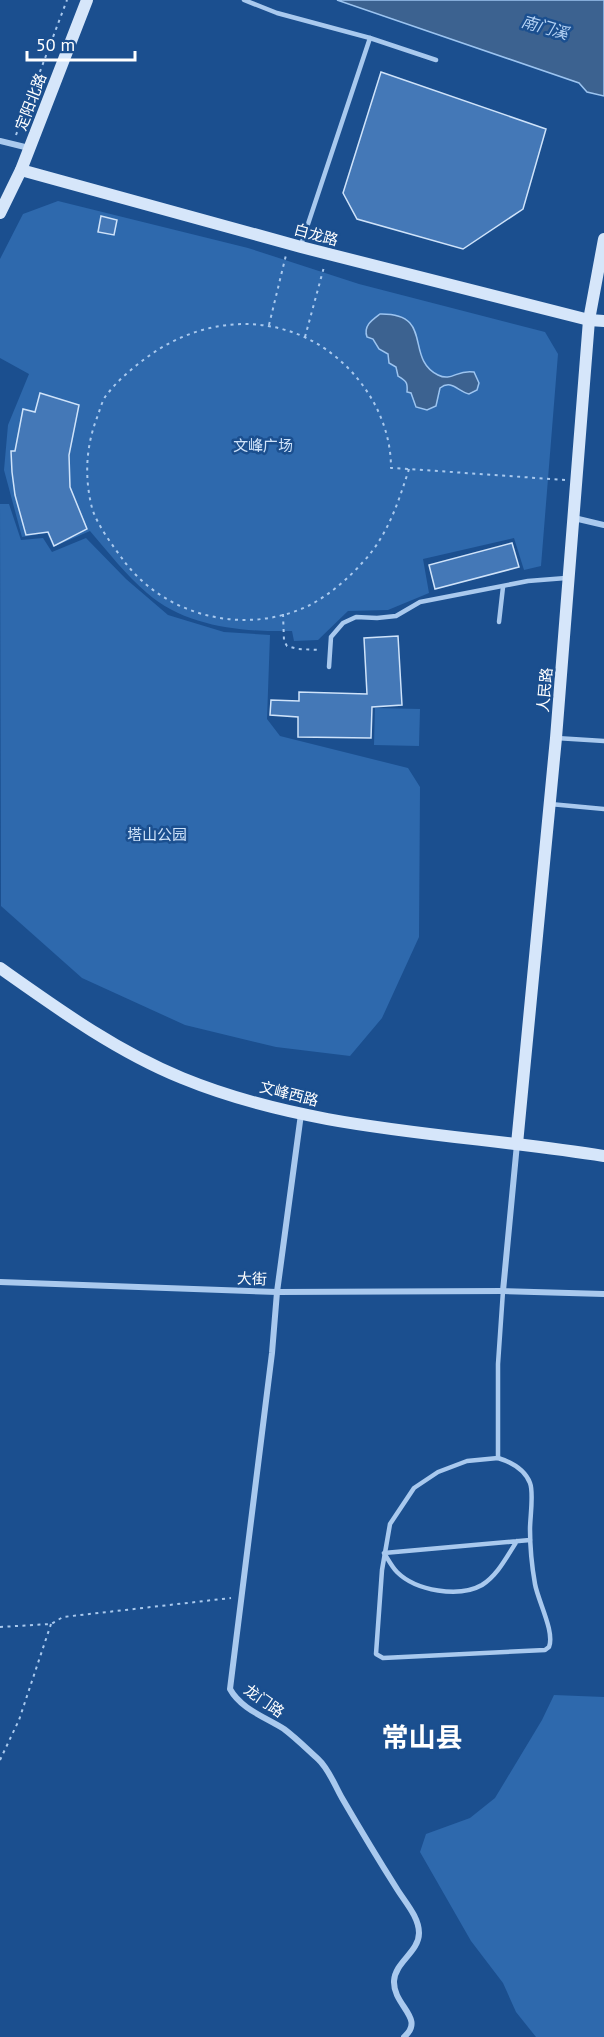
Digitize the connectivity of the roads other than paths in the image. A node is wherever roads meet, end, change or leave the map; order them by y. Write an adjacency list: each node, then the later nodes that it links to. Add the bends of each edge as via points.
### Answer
1 (87, 0): 6 (street, 定阳北路)
2 (244, 0): 3 (lane)
3 (370, 38): 4 (lane); 10 (lane)
4 (436, 60)
5 (0, 141): 6 (street)
6 (30, 148): 7 (street, 定阳北路)
7 (21, 170): 8 (street, 定阳北路); 10 (street, 白龙路)
8 (0, 213)
9 (604, 239): 11 (street, 人民路)
10 (295, 246): 11 (street, 白龙路)
11 (589, 320): 12 (street, 白龙路); 13 (street, 人民路)
12 (604, 321)
13 (574, 518): 14 (street); 15 (street, 人民路)
14 (604, 525)
15 (569, 578): 16 (lane); 19 (street, 人民路)
16 (503, 587): 17 (lane); 18 (lane, via 420,602 396,616 356,617 343,623 332,637)
17 (499, 622)
18 (329, 667)
19 (556, 738): 20 (lane); 21 (street, 人民路)
20 (604, 741)
21 (550, 804): 22 (lane); 25 (street, 人民路)
22 (604, 809)
23 (0, 968): 24 (street, 文峰西路, via 73,1020 172,1073)
24 (301, 1114): 25 (street, 文峰西路); 29 (street, 龙门路)
25 (517, 1144): 26 (street, 文峰西路); 28 (street)
26 (604, 1156)
27 (0, 1282): 29 (street, 大街)
28 (503, 1291): 29 (street, 大街); 30 (street, 大街); 31 (lane)
29 (278, 1292): 35 (street, 龙门路, via 230,1689 236,1700 286,1731 321,1762 417,1920 419,1935 394,1979 398,2000 412,2024)
30 (604, 1294)
31 (498, 1458): 32 (lane, via 515,1465 531,1485); 34 (lane, via 467,1461 438,1472 414,1488 390,1524)
32 (530, 1540): 33 (lane); 34 (lane, via 537,1594 551,1636 545,1650 378,1656)
33 (517, 1541): 34 (lane); 34 (lane, via 489,1579 472,1589 440,1592 397,1572)
34 (384, 1553)
35 (404, 2037)

